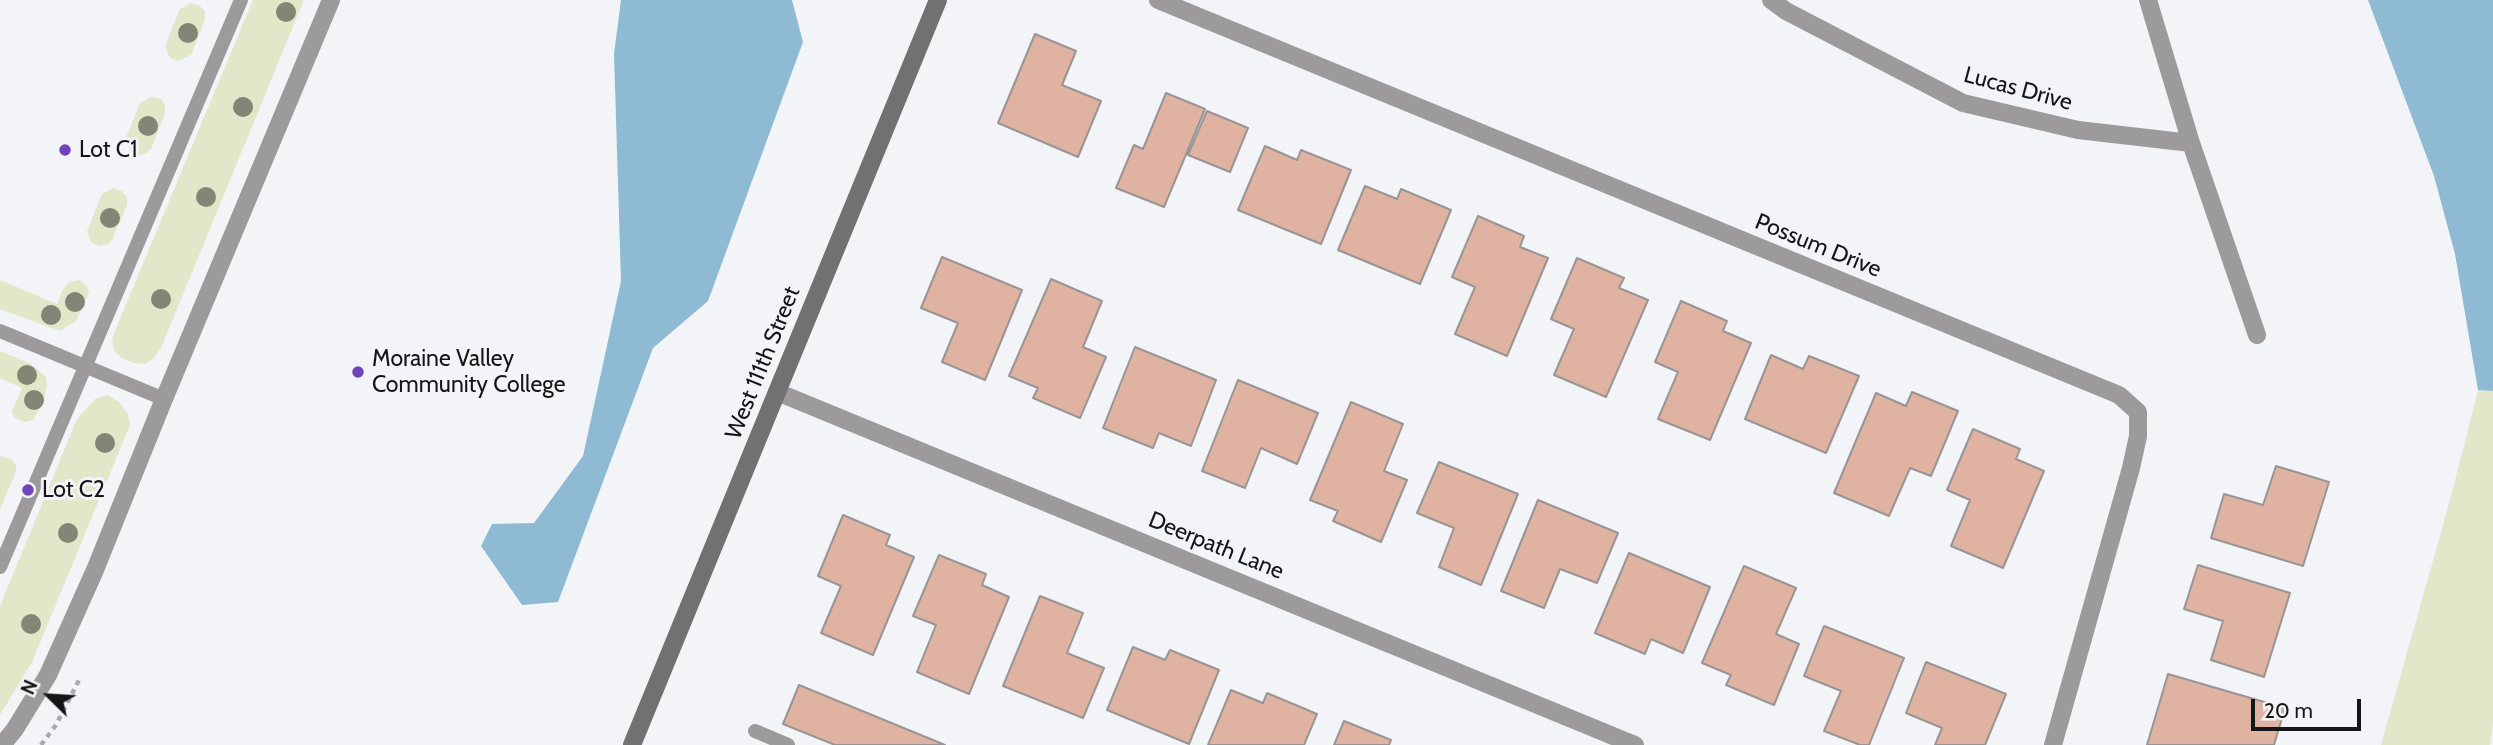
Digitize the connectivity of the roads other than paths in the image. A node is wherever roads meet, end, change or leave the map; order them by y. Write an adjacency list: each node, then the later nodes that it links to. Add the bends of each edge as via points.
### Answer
1 (241, 0): 10 (lane)
2 (331, 0): 12 (street)
3 (938, 0): 11 (main road, West 111th Street)
4 (1157, 0): 19 (street, Possum Drive, via 2119,395 2138,412 2138,436)
5 (1771, 0): 7 (street, Lucas Drive, via 1963,103 2078,130)
6 (2148, 0): 7 (street)
7 (2191, 143): 9 (street)
8 (0, 331): 10 (lane)
9 (2257, 335)
10 (85, 367): 12 (lane); 13 (lane)
11 (778, 392): 16 (main road, West 111th Street); 18 (street, Deerpath Lane)
12 (164, 399): 15 (street, via 48,675)
13 (0, 567)
14 (755, 731): 17 (lane)
15 (2, 745)
16 (632, 745)
17 (788, 745)
18 (1635, 745)
19 (2053, 745)

